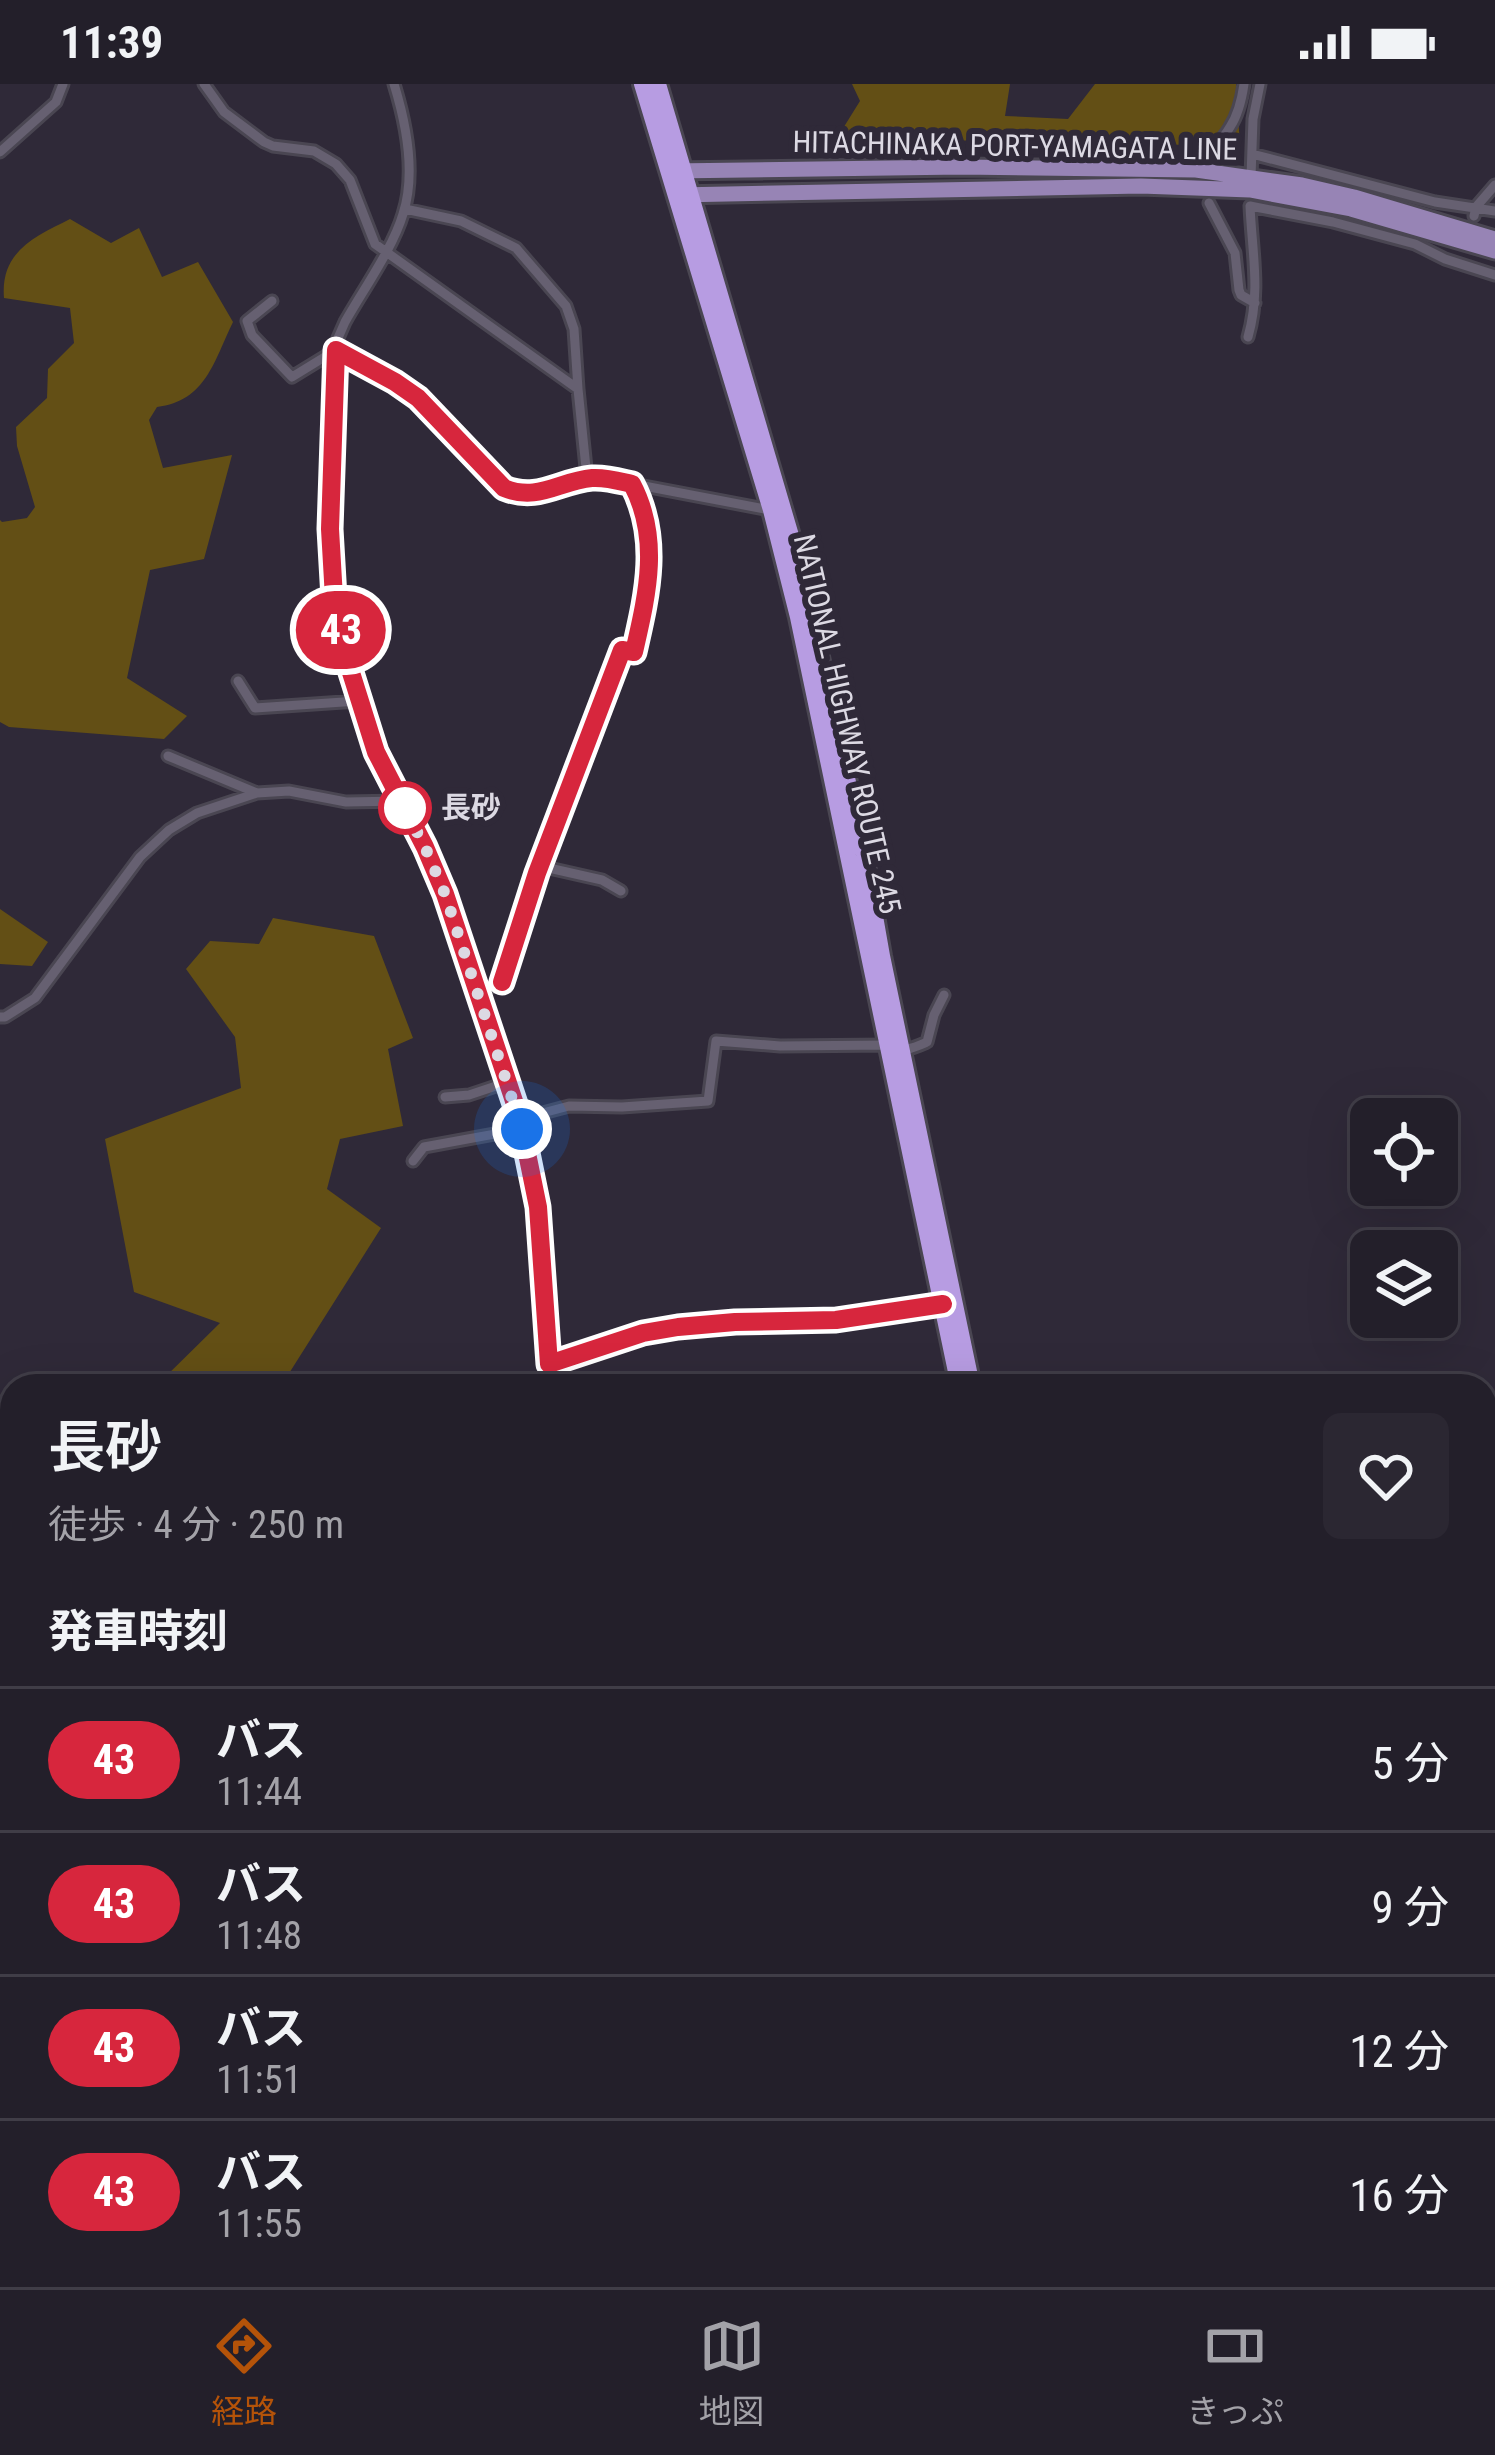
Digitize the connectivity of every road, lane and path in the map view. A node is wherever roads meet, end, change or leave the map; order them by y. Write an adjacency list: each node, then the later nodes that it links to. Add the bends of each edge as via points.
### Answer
1 (63, 84): 8 (street, via 56,102)
2 (204, 84): 20 (street, via 224,112 264,142 314,151 336,164 350,180 371,240)
3 (394, 84): 16 (street, via 405,121)
4 (642, 84): 11 (highway, NATIONAL HIGHWAY ROUTE 245)
5 (658, 84): 11 (highway, NATIONAL HIGHWAY ROUTE 245)
6 (1244, 84): 10 (street)
7 (1259, 84): 9 (street)
8 (0, 152)
9 (1252, 154): 13 (street); 17 (street)
10 (1213, 155)
11 (677, 170): 13 (main road, HITACHINAKA PORT-YAMAGATA LINE, via 1196,170); 14 (highway, NATIONAL HIGHWAY ROUTE 245)
12 (1495, 184): 17 (street)
13 (1250, 191): 14 (main road, HITACHINAKA PORT-YAMAGATA LINE); 19 (main road, HITACHINAKA PORT-YAMAGATA LINE, via 1354,197); 21 (main road, HITACHINAKA PORT-YAMAGATA LINE, via 1351,209); 22 (street); 24 (street)
14 (685, 195): 30 (highway, NATIONAL HIGHWAY ROUTE 245)
15 (1209, 203): 24 (street, via 1235,253 1238,290)
16 (405, 209): 20 (street); 27 (street, via 461,221 516,248 566,306)
17 (1475, 212): 18 (street)
18 (1495, 212)
19 (1495, 239)
20 (385, 251): 26 (street); 27 (street)
21 (1495, 251)
22 (1495, 275)
23 (272, 301): 26 (street, via 247,321 292,377)
24 (1255, 303): 25 (street)
25 (1248, 337)
26 (336, 350): 28 (street, via 418,398 504,488 546,491); 32 (street, via 332,569)
27 (578, 389): 28 (street)
28 (587, 478): 29 (street)
29 (632, 484): 30 (street); 36 (street, via 650,539 634,652 622,650)
30 (777, 508): 41 (highway, NATIONAL HIGHWAY ROUTE 245)
31 (238, 681): 32 (street, via 255,708)
32 (358, 701): 35 (street)
33 (168, 756): 34 (street)
34 (256, 793): 35 (street); 40 (street, via 169,830 35,998)
35 (401, 801): 38 (street, via 434,864)
36 (540, 866): 37 (street); 38 (street, via 502,982)
37 (621, 891)
38 (479, 993): 42 (street)
39 (944, 995): 41 (street, via 926,1042)
40 (2, 1018)
41 (896, 1048): 44 (street, via 716,1041 708,1101 568,1106); 46 (highway, NATIONAL HIGHWAY ROUTE 245); 50 (highway, NATIONAL HIGHWAY ROUTE 245)
42 (508, 1082): 43 (street); 44 (street)
43 (445, 1096)
44 (521, 1124): 45 (street, via 424,1147); 47 (street, via 538,1207)
45 (413, 1161)
46 (943, 1304): 47 (street, via 836,1320 678,1327); 49 (highway, NATIONAL HIGHWAY ROUTE 245)
47 (549, 1364): 48 (street)
48 (549, 1374)
49 (957, 1374)
50 (969, 1374)

